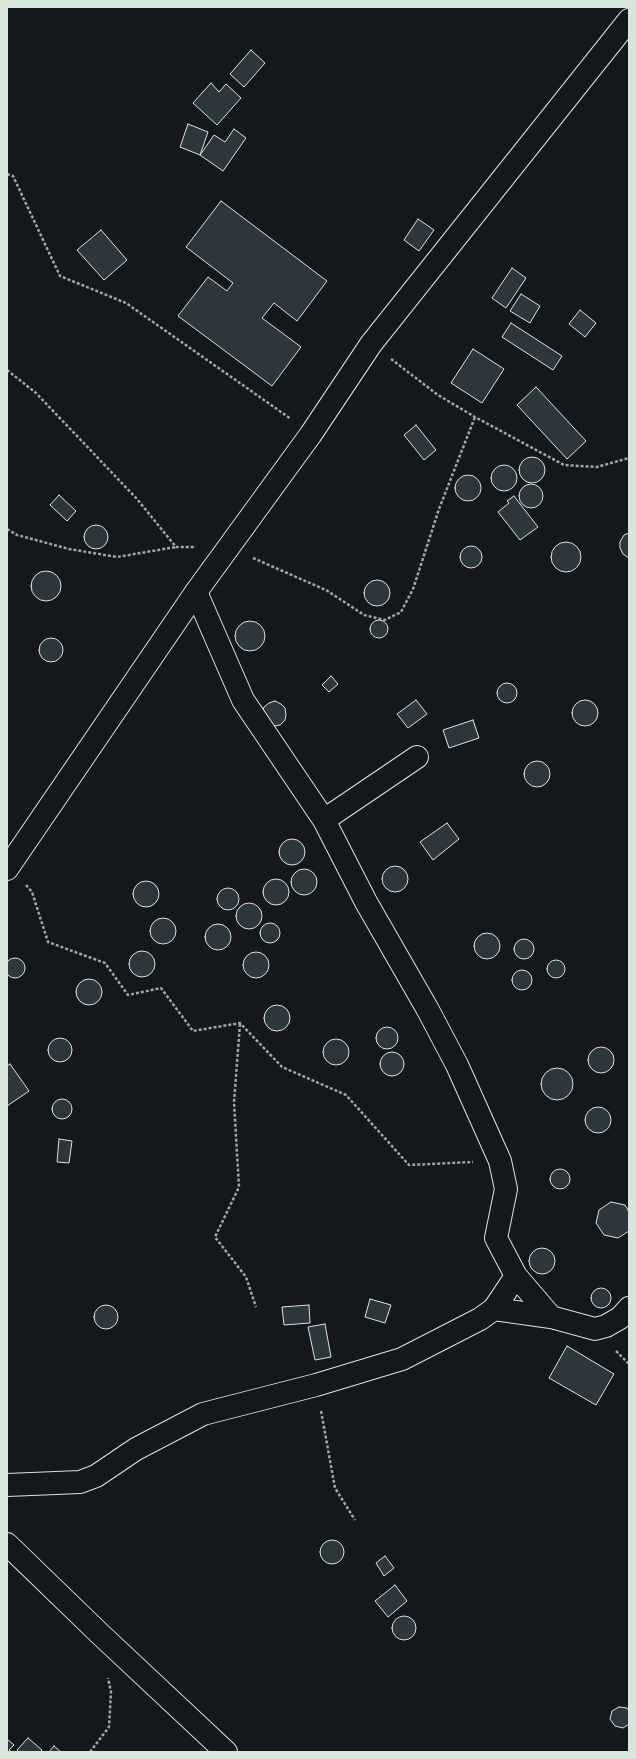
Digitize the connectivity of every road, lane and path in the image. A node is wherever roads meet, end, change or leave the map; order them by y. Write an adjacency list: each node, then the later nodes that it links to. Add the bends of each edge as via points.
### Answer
1 (629, 20): 3 (street)
2 (7, 174): 6 (path, via 13,176 60,276 126,303)
3 (371, 344): 5 (path, via 438,395); 6 (street)
4 (7, 370): 9 (path, via 36,393 137,499)
5 (475, 417): 7 (path, via 564,465 598,466); 10 (path, via 439,509 413,589 401,612 385,620 364,615 326,590)
6 (311, 434): 10 (street)
7 (629, 458)
8 (7, 529): 9 (path, via 16,535 69,549 117,557)
9 (176, 547): 10 (path)
10 (228, 547): 11 (street)
11 (196, 592): 13 (street, via 243,700); 14 (street)
12 (417, 757): 13 (street)
13 (324, 820): 16 (street, via 366,902 457,1065)
14 (8, 868): 15 (path, via 32,892 48,942 105,963 128,995 161,988 193,1031)
15 (240, 1023): 16 (path, via 282,1068 346,1095 409,1165); 18 (path, via 234,1102 239,1187 214,1237 246,1277)
16 (500, 1161): 17 (street, via 506,1190 496,1238)
17 (516, 1276): 20 (street); 21 (street)
18 (256, 1307)
19 (629, 1308): 21 (street, via 620,1318 594,1329)
20 (494, 1309): 21 (street); 22 (street, via 480,1319 402,1359)
21 (551, 1317)
22 (316, 1385): 23 (street, via 203,1414 136,1449 96,1476 80,1482); 24 (path, via 335,1488)
23 (7, 1485)
24 (355, 1520)
25 (7, 1544): 28 (street)
26 (108, 1677): 27 (path, via 111,1692 110,1727)
27 (90, 1752)
28 (226, 1752)

